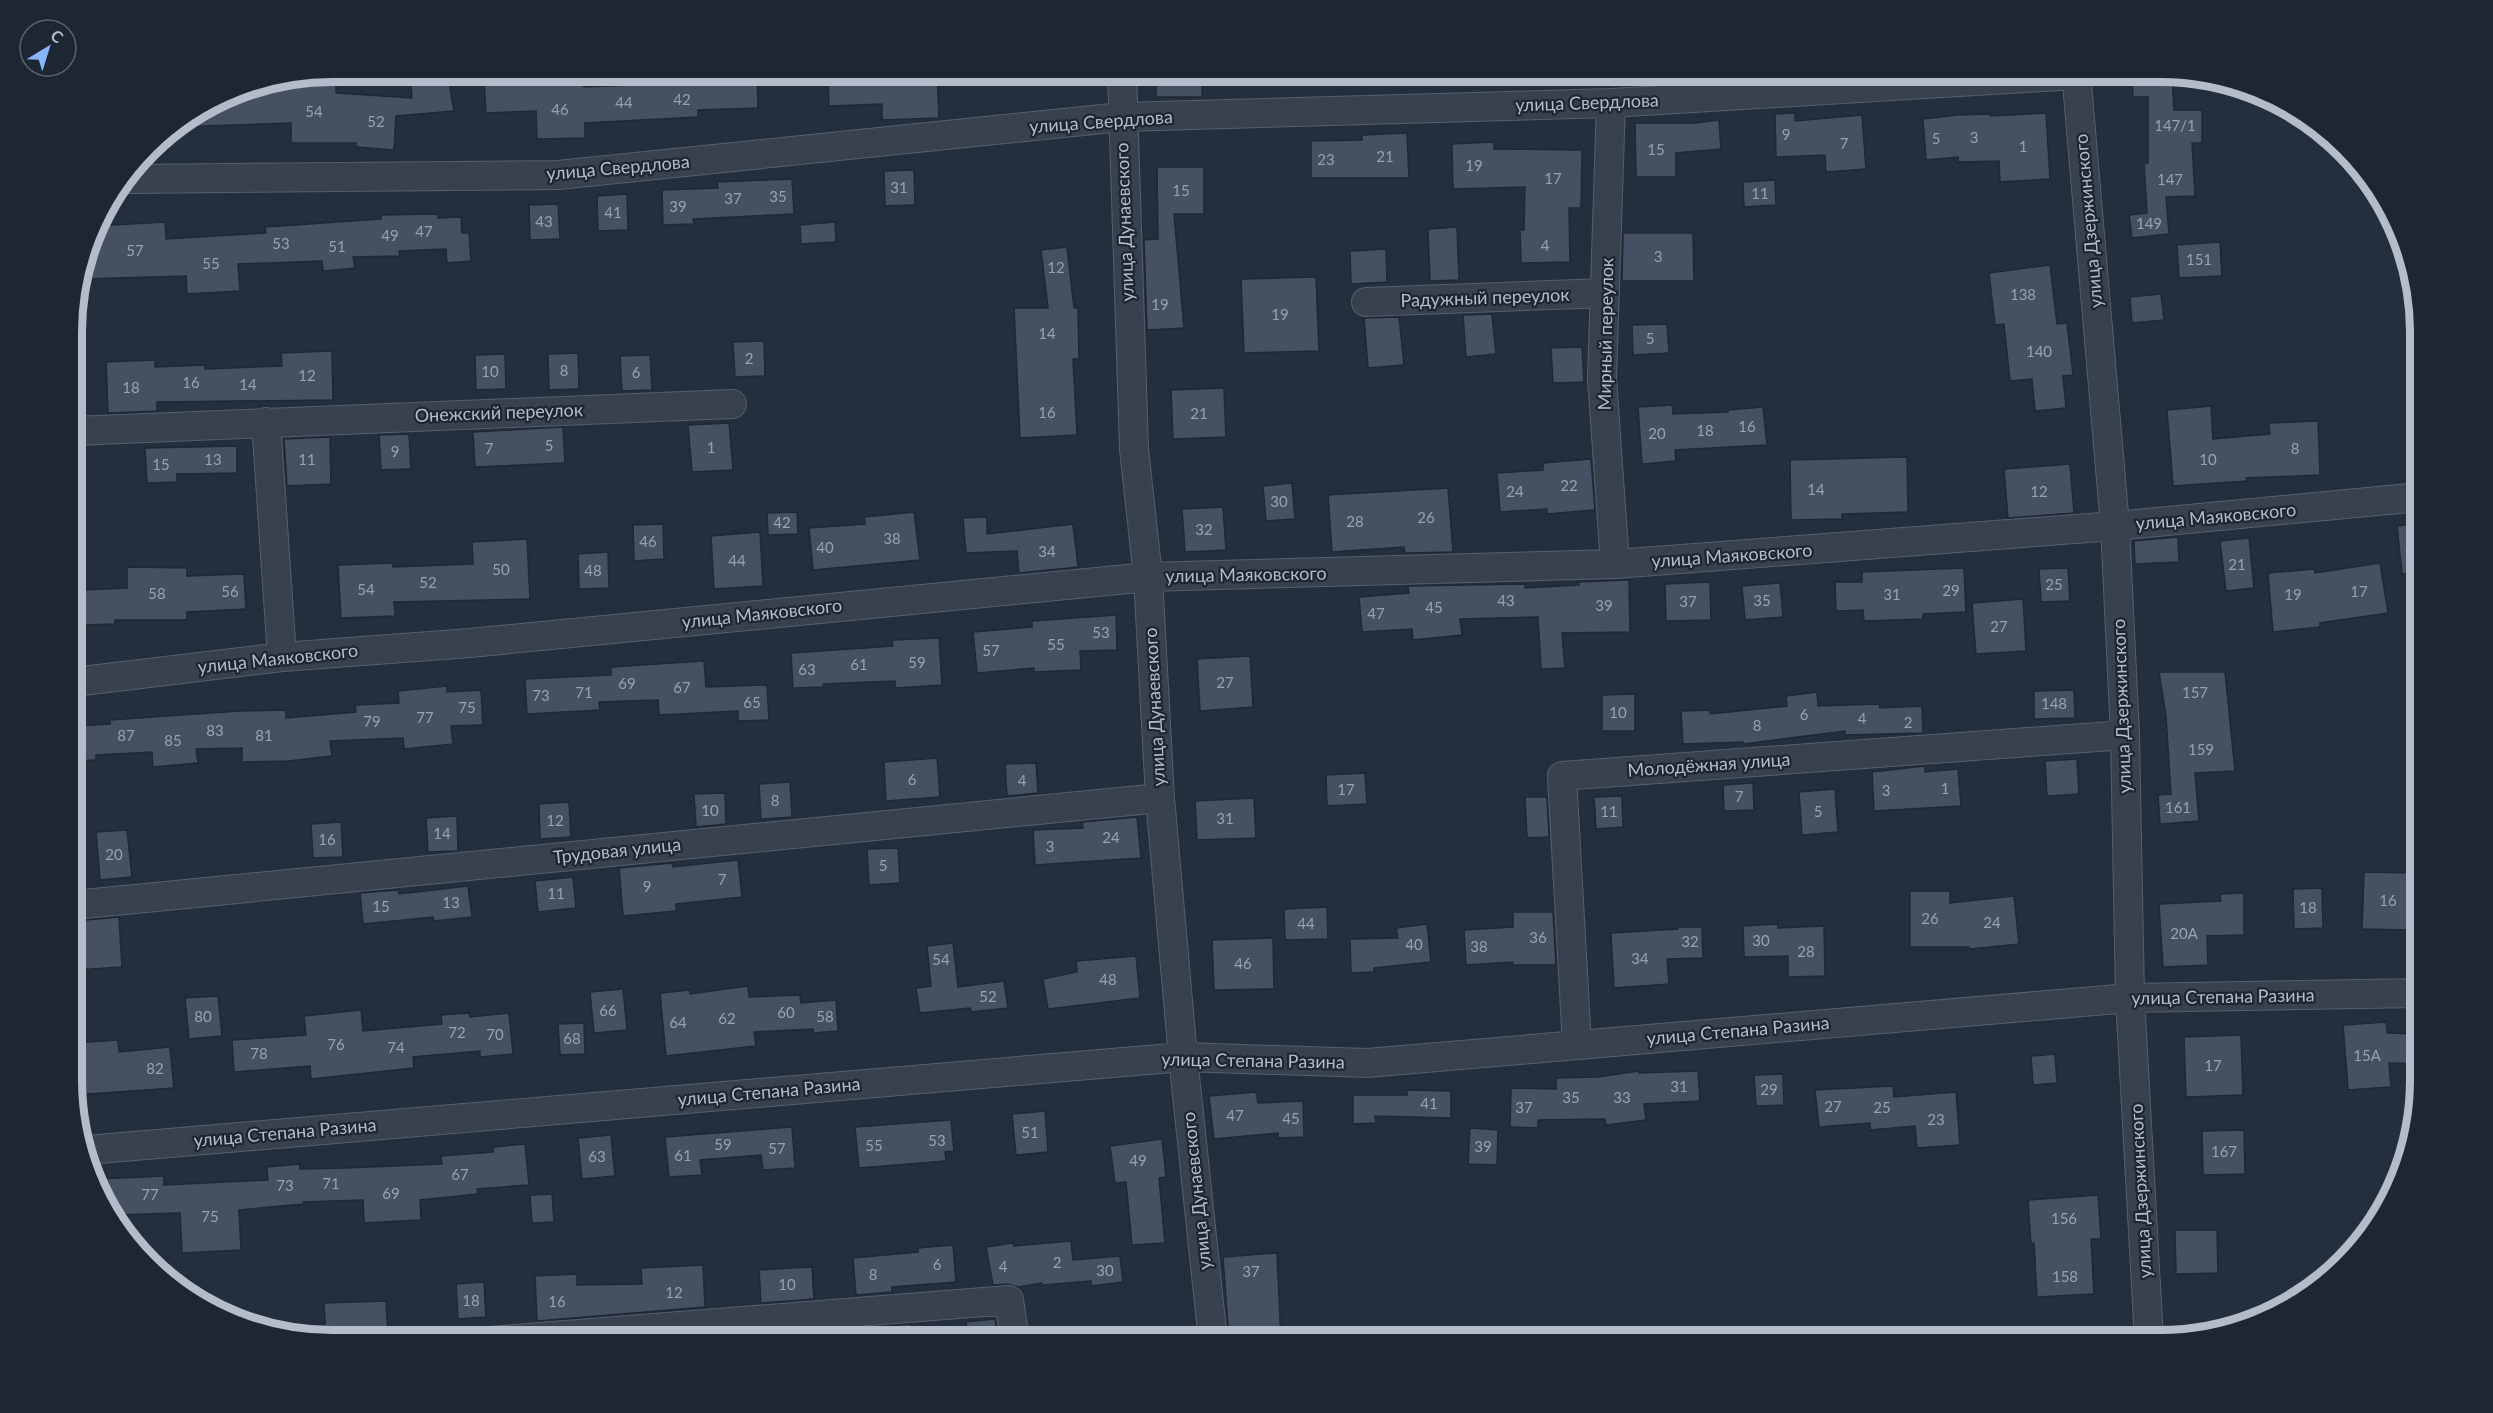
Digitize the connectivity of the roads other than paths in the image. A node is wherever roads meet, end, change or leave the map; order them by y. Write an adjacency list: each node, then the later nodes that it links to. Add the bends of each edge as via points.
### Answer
1 (1122, 82): 5 (street, улица Дунаевского)
2 (1948, 82): 4 (street, улица Свердлова)
3 (2077, 82): 13 (street, улица Дзержинского)
4 (1611, 103): 5 (street, улица Свердлова); 7 (street, Мирный переулок)
5 (1122, 117): 6 (street, улица Свердлова, via 558,175); 15 (street, улица Дунаевского, via 1134,449)
6 (135, 179)
7 (1605, 293): 8 (street, Радужный переулок); 14 (street, Мирный переулок, via 1602,378)
8 (1366, 302)
9 (732, 404): 10 (street, Онежский переулок)
10 (266, 422): 11 (street, Онежский переулок); 16 (street)
11 (82, 431)
12 (2410, 498): 13 (street, улица Маяковского)
13 (2115, 526): 14 (street, улица Маяковского); 18 (street, улица Дзержинского)
14 (1615, 564): 15 (street, улица Маяковского)
15 (1148, 577): 16 (street, улица Маяковского, via 470,643); 19 (street, улица Дунаевского)
16 (282, 657): 17 (street, улица Маяковского)
17 (82, 681)
18 (2125, 735): 22 (street, улица Дзержинского); 23 (street, Молодёжная улица, via 1562,776)
19 (1160, 798): 20 (street, Трудовая улица); 24 (street, улица Дунаевского)
20 (82, 904)
21 (2410, 993): 22 (street, улица Степана Разина)
22 (2130, 998): 23 (street, улица Степана Разина); 29 (street, улица Дзержинского)
23 (1577, 1045): 24 (street, улица Степана Разина, via 1367,1063)
24 (1183, 1057): 25 (street, улица Степана Разина); 28 (street, улица Дунаевского)
25 (92, 1150)
26 (629, 1330): 27 (street, via 1009,1300)
27 (1013, 1330)
28 (1212, 1330)
29 (2148, 1330)

